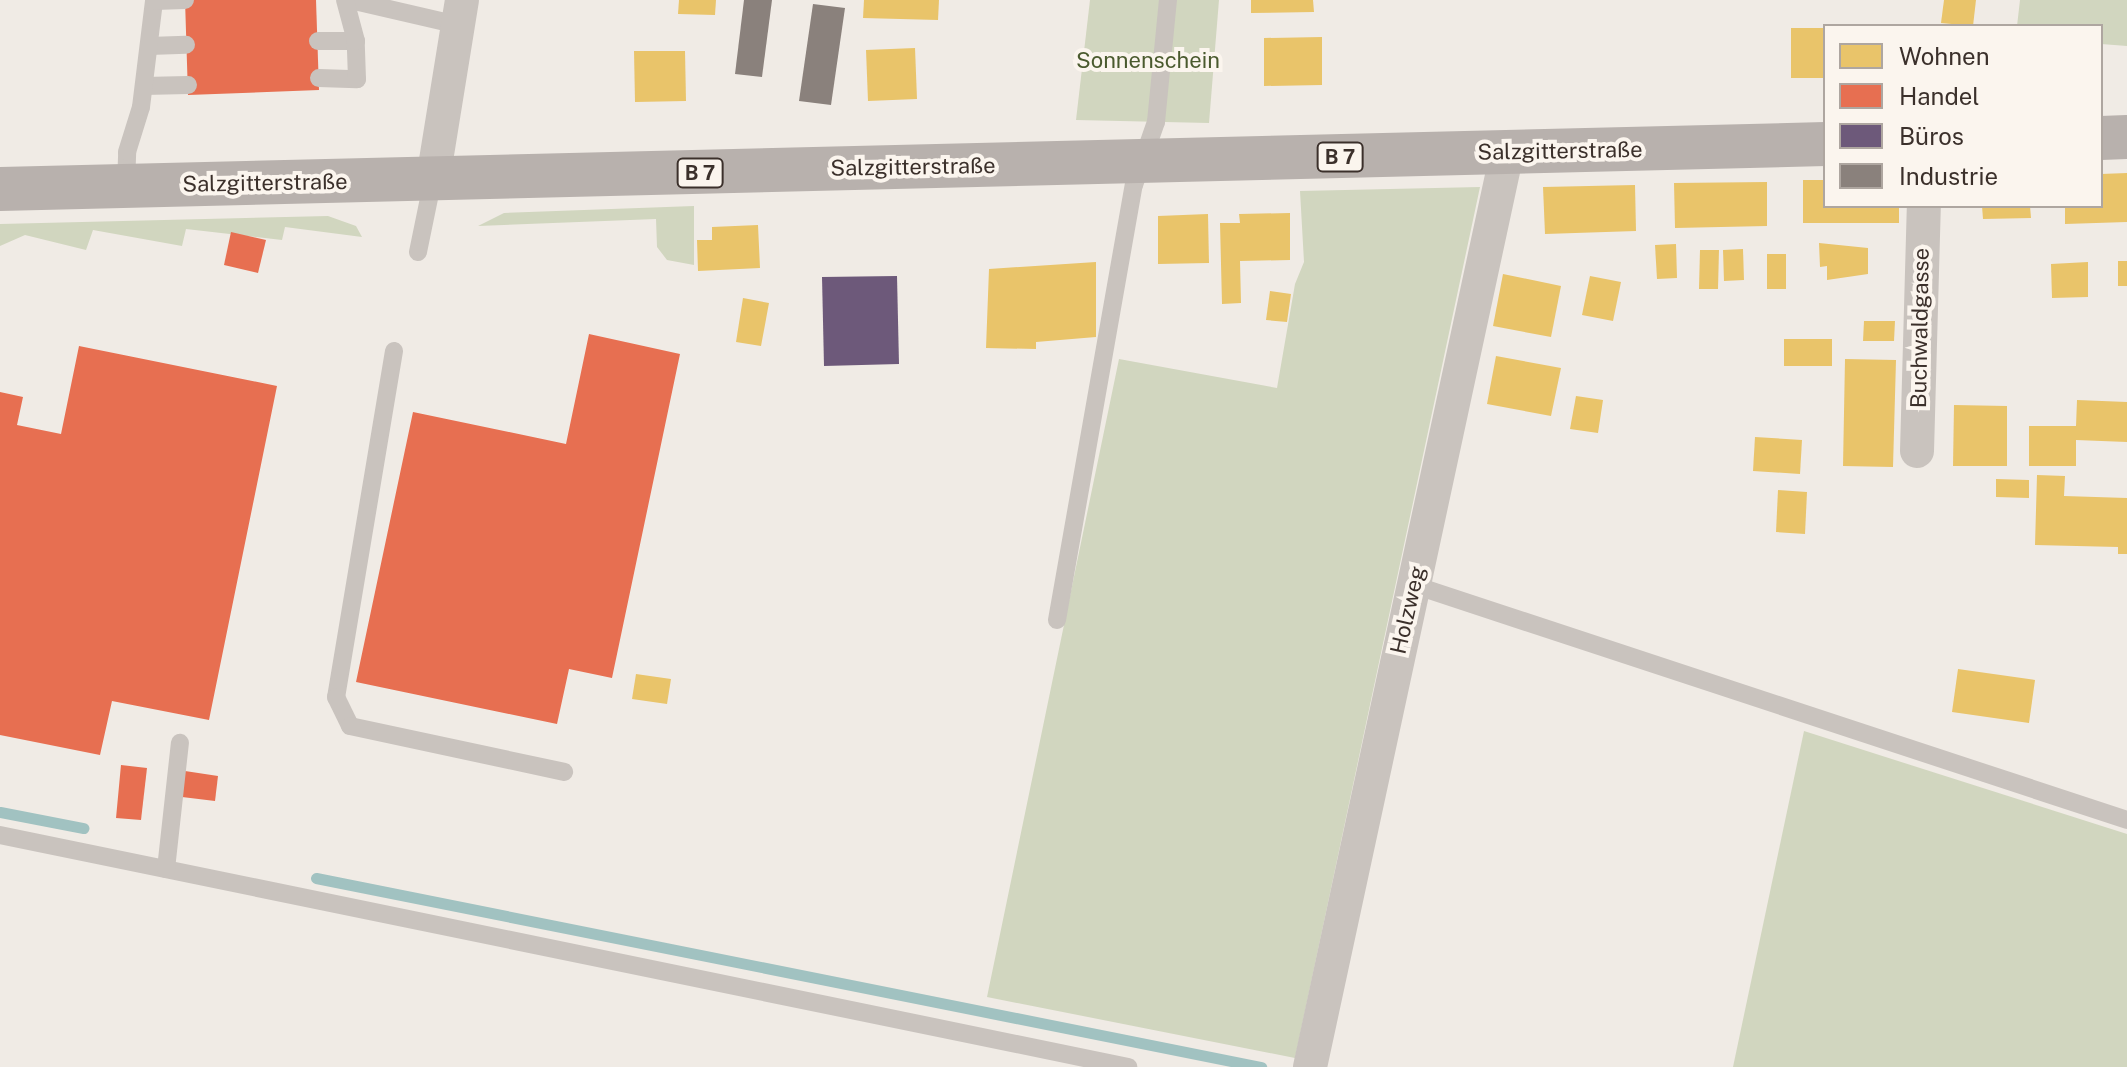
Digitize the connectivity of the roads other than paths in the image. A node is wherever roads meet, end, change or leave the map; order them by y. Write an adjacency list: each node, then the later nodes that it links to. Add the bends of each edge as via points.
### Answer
1 (154, 0): 2 (lane); 9 (lane)
2 (185, 0)
3 (347, 0): 5 (lane); 7 (lane)
4 (1168, 0): 17 (lane, via 1156,122)
5 (460, 12): 18 (street)
6 (318, 41): 7 (lane)
7 (356, 41): 10 (lane, via 357,79)
8 (186, 45): 9 (lane)
9 (149, 46): 12 (lane)
10 (319, 78)
11 (188, 85): 12 (lane)
12 (144, 86): 19 (lane, via 127,152)
13 (2127, 137): 14 (main road)
14 (2103, 138)
15 (1823, 144): 16 (main road, Salzgitterstraße / B 7)
16 (1507, 153): 17 (main road, Salzgitterstraße / B 7); 25 (street, Holzweg)
17 (1142, 162): 18 (main road, Salzgitterstraße / B 7); 26 (lane)
18 (433, 179): 19 (main road, Salzgitterstraße / B 7); 22 (lane)
19 (126, 186): 20 (main road, Salzgitterstraße / B 7)
20 (0, 189)
21 (1924, 208): 24 (street, Buchwaldgasse)
22 (418, 252)
23 (394, 351): 28 (lane, via 336,697 350,726)
24 (1917, 451)
25 (1414, 585): 29 (lane); 33 (street, Holzweg)
26 (1057, 620)
27 (180, 743): 31 (lane)
28 (564, 772)
29 (2127, 820)
30 (0, 835): 31 (lane)
31 (166, 869): 32 (lane)
32 (1128, 1067)
33 (1310, 1067)

